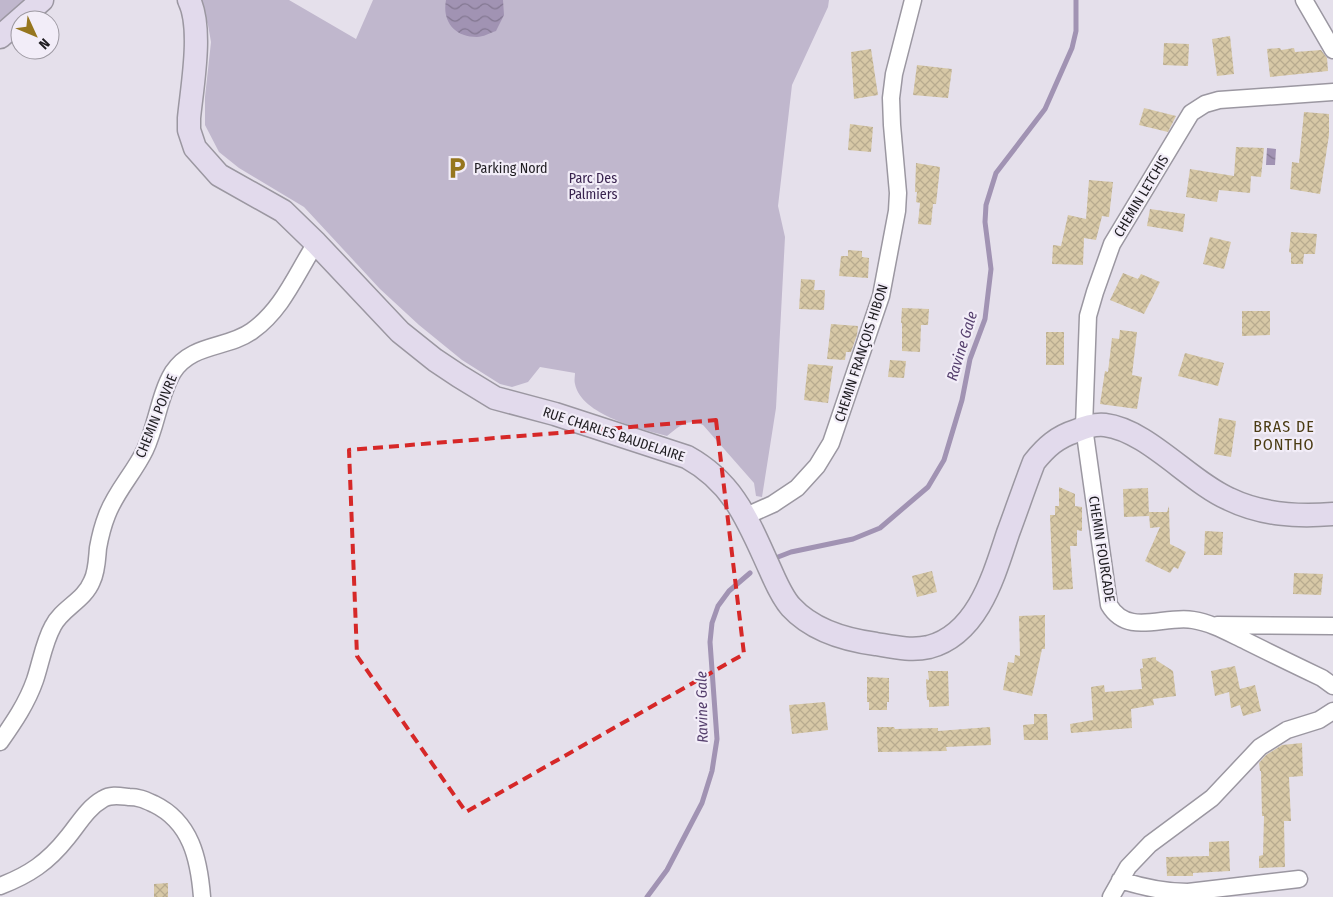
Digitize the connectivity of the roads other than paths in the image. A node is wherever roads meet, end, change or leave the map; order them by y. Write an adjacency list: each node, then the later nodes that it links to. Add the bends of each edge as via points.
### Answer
1 (42, 0): 5 (main road)
2 (189, 0): 8 (main road, RUE CHARLES BAUDELAIRE, via 196,39 189,124 195,148 219,175 283,211)
3 (913, 0): 11 (street, CHEMIN FRANÇOIS HIBON, via 891,98 897,202 882,296 831,444 797,488)
4 (1304, 0): 6 (street)
5 (0, 37)
6 (1333, 50)
7 (1333, 92): 9 (street, CHEMIN LETCHIS, via 1219,100 1191,113 1112,244 1095,292 1088,316)
8 (316, 243): 11 (main road, RUE CHARLES BAUDELAIRE, via 400,332 459,376 495,398 556,414 688,457 705,467 725,486); 16 (street, CHEMIN POIVRE, via 286,295 265,320 238,339 194,352 173,372 145,450 118,490 107,516 98,545 93,580 52,627 26,704)
9 (1084, 427): 10 (main road, RUE CHARLES BAUDELAIRE, via 1104,425 1125,430 1228,499 1260,511 1306,516); 11 (main road, RUE CHARLES BAUDELAIRE, via 1061,436 1034,462 982,601 958,631 948,639 929,646 909,649 854,641 818,628 791,607 780,590); 12 (street, CHEMIN FOURCADE, via 1109,605 1114,613 1120,619 1135,623 1192,620)
10 (1333, 514)
11 (746, 516)
12 (1212, 625): 13 (street); 14 (street, CHEMIN FOURCADE)
13 (1333, 626)
14 (1333, 686)
15 (1330, 718): 18 (street, via 1287,730 1260,746 1212,798 1150,844)
16 (0, 742)
17 (1299, 879): 18 (street, via 1188,892 1145,888)
18 (1120, 880): 21 (street)
19 (0, 886): 20 (street, via 38,868 103,799 112,796 140,797 167,810 189,838 197,857)
20 (202, 897)
21 (1111, 897)

